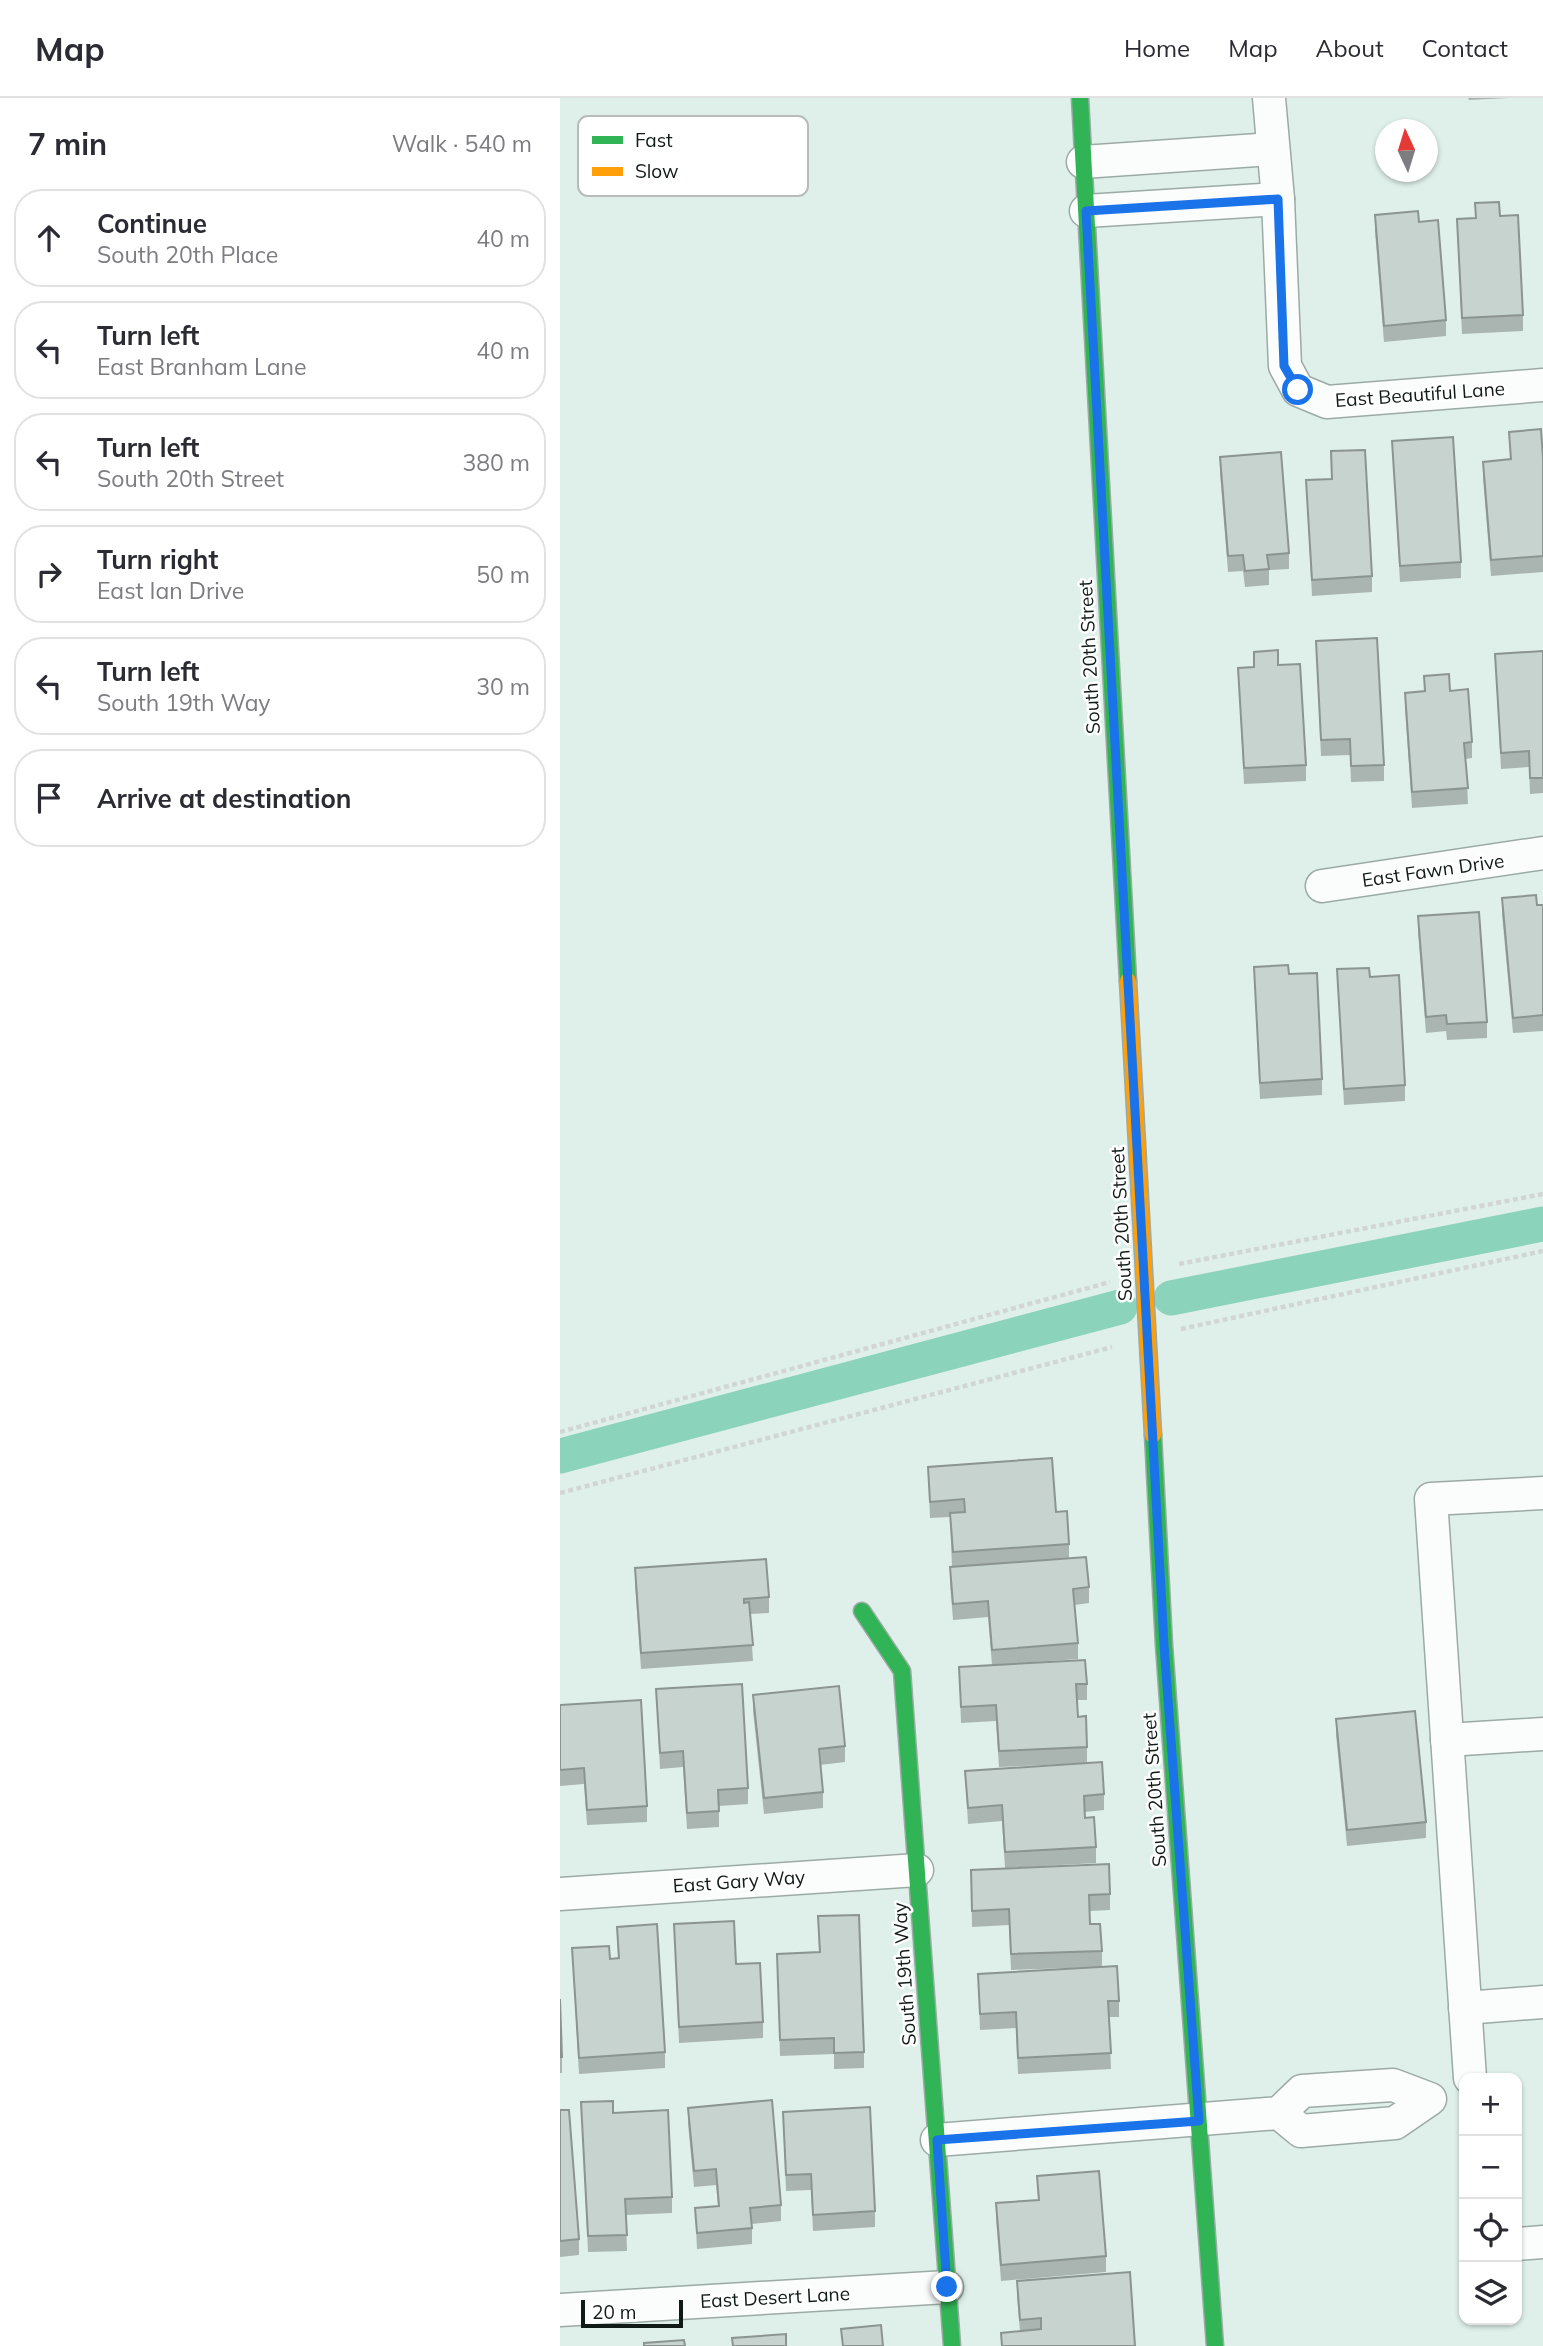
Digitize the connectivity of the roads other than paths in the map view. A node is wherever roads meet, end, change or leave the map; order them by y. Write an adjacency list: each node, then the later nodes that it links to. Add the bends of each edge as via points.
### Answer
1 (1080, 98): 4 (street, South 20th Street)
2 (1269, 98): 3 (street)
3 (1273, 149): 4 (street); 5 (street)
4 (1083, 162): 6 (street, South 20th Street)
5 (1278, 199): 6 (street); 7 (street, East Beautiful Lane, via 1284,366 1298,390 1327,402)
6 (1086, 211): 20 (street, South 20th Street, via 1164,1645)
7 (1543, 385)
8 (1543, 853): 9 (street, East Fawn Drive)
9 (1322, 886)
10 (1543, 1493): 13 (street, via 1431,1499)
11 (862, 1611): 14 (street, South 19th Way, via 902,1671)
12 (1543, 1734): 13 (street)
13 (1447, 1740): 17 (street)
14 (917, 1870): 15 (street, East Gary Way); 21 (street, South 19th Way)
15 (560, 1894)
16 (1543, 2002): 17 (street)
17 (1465, 2008): 18 (street)
18 (1470, 2073)
19 (1459, 2097): 20 (street, via 1430,2099 1395,2123 1301,2131 1279,2113)
20 (1199, 2121): 21 (street); 27 (street, South 20th Street)
21 (937, 2140): 24 (street, South 19th Way)
22 (1543, 2242): 23 (street)
23 (1522, 2244)
24 (947, 2287): 25 (street, East Desert Lane); 26 (street, South 19th Way)
25 (560, 2310)
26 (952, 2346)
27 (1215, 2346)

